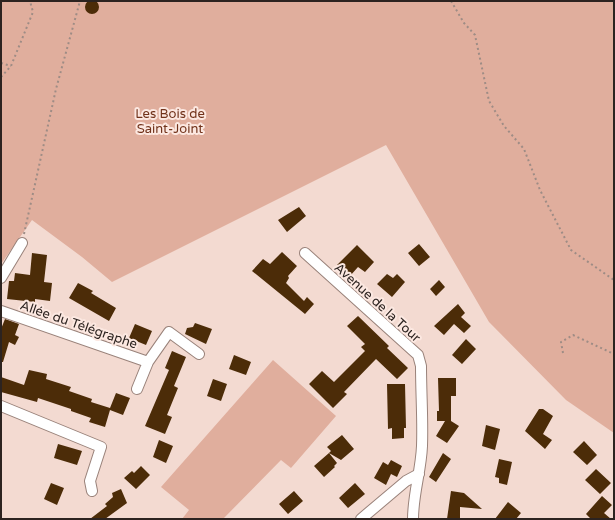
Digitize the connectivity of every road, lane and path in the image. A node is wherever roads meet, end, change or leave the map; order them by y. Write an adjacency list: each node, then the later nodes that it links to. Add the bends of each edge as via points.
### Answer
1 (30, 1): 5 (path, via 33,12)
2 (80, 1): 7 (path, via 56,89)
3 (451, 1): 10 (path, via 464,23 475,35 489,101 504,126 524,149 540,190 570,250)
4 (1, 63): 5 (path)
5 (11, 66): 6 (path)
6 (1, 77)
7 (22, 243): 9 (street)
8 (306, 254): 18 (street, Avenue de la Tour, via 418,355 421,366 422,446)
9 (1, 278)
10 (614, 280)
11 (1, 311): 15 (street, Allée du Télégraphe)
12 (199, 354): 15 (street, Allée du Télégraphe, via 169,332)
13 (562, 354): 14 (path, via 561,342 573,335)
14 (614, 354)
15 (148, 362): 16 (street, Allée du Télégraphe)
16 (137, 388)
17 (1, 406): 19 (street, via 101,446 90,481)
18 (419, 474): 20 (street, via 406,481); 21 (street, Avenue de la Tour, via 413,503)
19 (92, 491)
20 (361, 519)
21 (413, 519)

